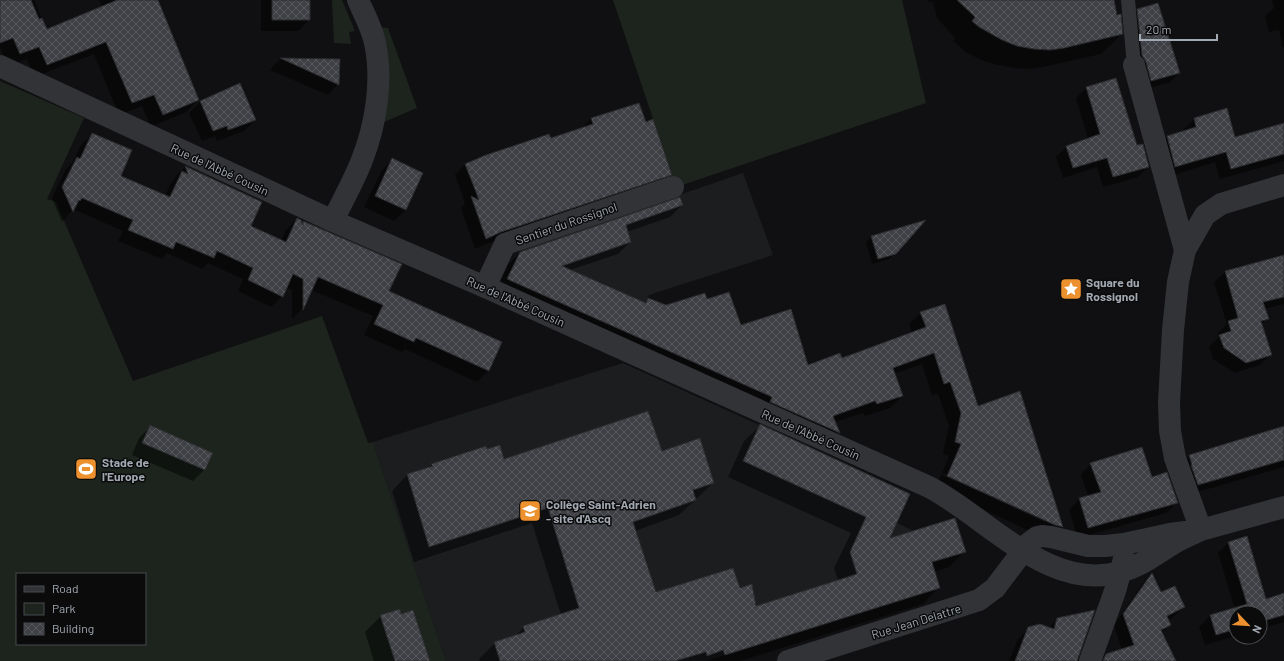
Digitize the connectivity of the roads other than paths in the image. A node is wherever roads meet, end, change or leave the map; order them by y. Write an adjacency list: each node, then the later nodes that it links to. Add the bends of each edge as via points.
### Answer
1 (358, 0): 7 (street, via 375,42 377,101 367,147)
2 (1128, 0): 3 (lane)
3 (1134, 65): 8 (street)
4 (0, 66): 7 (street, Rue de l'Abbé Cousin)
5 (1284, 185): 8 (street, via 1221,204 1205,214)
6 (673, 187): 9 (street, Sentier du Rossignol, via 505,244)
7 (333, 221): 9 (street, Rue de l'Abbé Cousin)
8 (1184, 250): 11 (street, via 1173,330 1170,431 1175,458)
9 (485, 287): 13 (street, Rue de l'Abbé Cousin, via 929,487 948,497)
10 (1284, 507): 11 (street)
11 (1201, 530): 12 (street, Rue Jean Delattre); 14 (street, Rue de l'Abbé Cousin)
12 (1124, 544): 13 (street, Rue Jean Delattre, via 1088,546 1042,536 1033,540); 14 (street)
13 (1023, 550): 14 (street, Rue de l'Abbé Cousin, via 1052,566 1075,573 1101,575); 15 (street, Rue Jean Delattre, via 994,588 979,600)
14 (1121, 572): 16 (street)
15 (788, 661)
16 (1090, 661)

